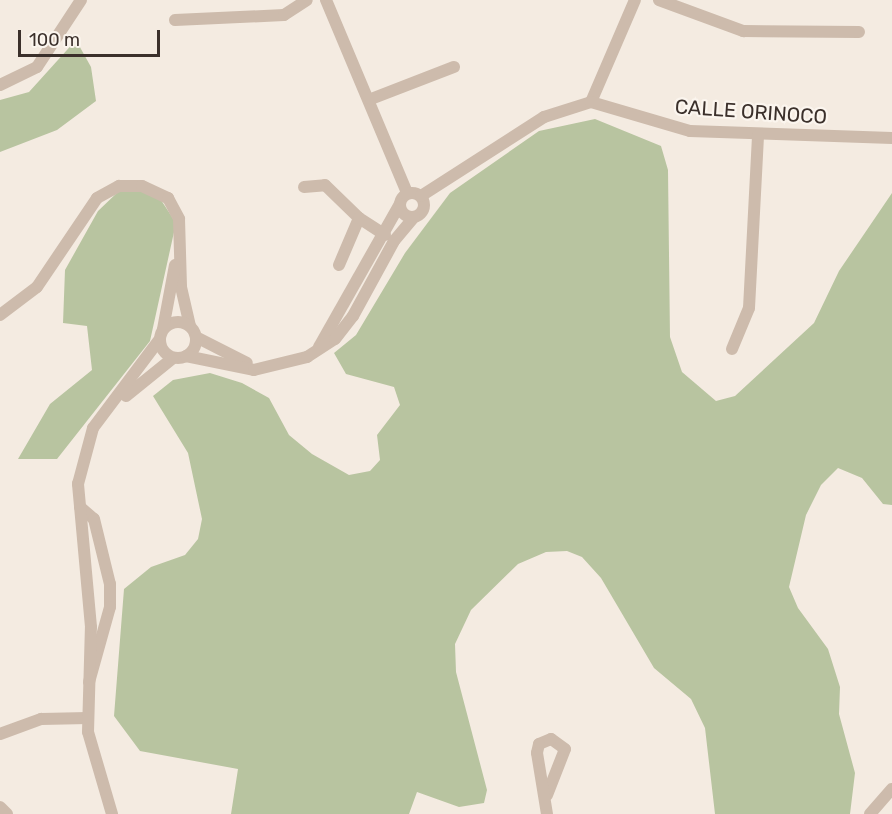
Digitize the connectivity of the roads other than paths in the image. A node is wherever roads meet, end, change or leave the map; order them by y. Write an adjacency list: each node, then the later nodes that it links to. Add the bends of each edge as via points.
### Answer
1 (81, 0): 9 (street, via 37,67)
2 (307, 0): 6 (street, via 284,15)
3 (326, 0): 10 (street)
4 (635, 0): 11 (street)
5 (659, 0): 7 (street, via 742,31)
6 (175, 20)
7 (859, 32)
8 (454, 68): 10 (street)
9 (0, 85)
10 (371, 99): 15 (street)
11 (591, 102): 12 (street, CALLE ORINOCO, via 675,129); 16 (street, via 544,117)
12 (758, 135): 13 (street, CALLE ORINOCO); 31 (street, via 749,308)
13 (892, 138)
14 (304, 187): 19 (street, via 325,185)
15 (407, 193): 16 (street); 17 (street)
16 (421, 196): 18 (street, via 424,207)
17 (400, 204): 18 (street, via 404,214); 20 (street)
18 (414, 217): 22 (street)
19 (359, 218): 20 (street); 23 (street)
20 (380, 232): 22 (street); 24 (street, via 359,285)
21 (182, 241): 25 (street, via 179,219 168,198 142,186 119,186 88,207 37,288); 27 (street, via 181,287); 28 (street)
22 (394, 241): 26 (street)
23 (339, 265)
24 (342, 308): 26 (street); 30 (street)
25 (0, 315)
26 (353, 316): 30 (street)
27 (190, 326): 28 (street, via 178,321); 29 (street)
28 (161, 334): 32 (street); 34 (street)
29 (196, 337): 32 (street); 33 (street)
30 (318, 348): 33 (street, via 290,366)
31 (732, 349)
32 (180, 357): 33 (street); 34 (street, via 146,375)
33 (262, 369)
34 (93, 428): 35 (street, via 80,463)
35 (80, 507): 36 (street, via 94,519); 37 (street)
36 (110, 593): 37 (street); 38 (street, via 98,667)
37 (90, 594): 38 (street)
38 (89, 683): 39 (street)
39 (88, 715): 40 (street, via 58,718); 45 (street, via 91,749)
40 (0, 734)
41 (892, 789): 47 (street)
42 (547, 795): 46 (street)
43 (0, 807): 44 (street)
44 (7, 814)
45 (112, 814)
46 (547, 814)
47 (870, 814)

